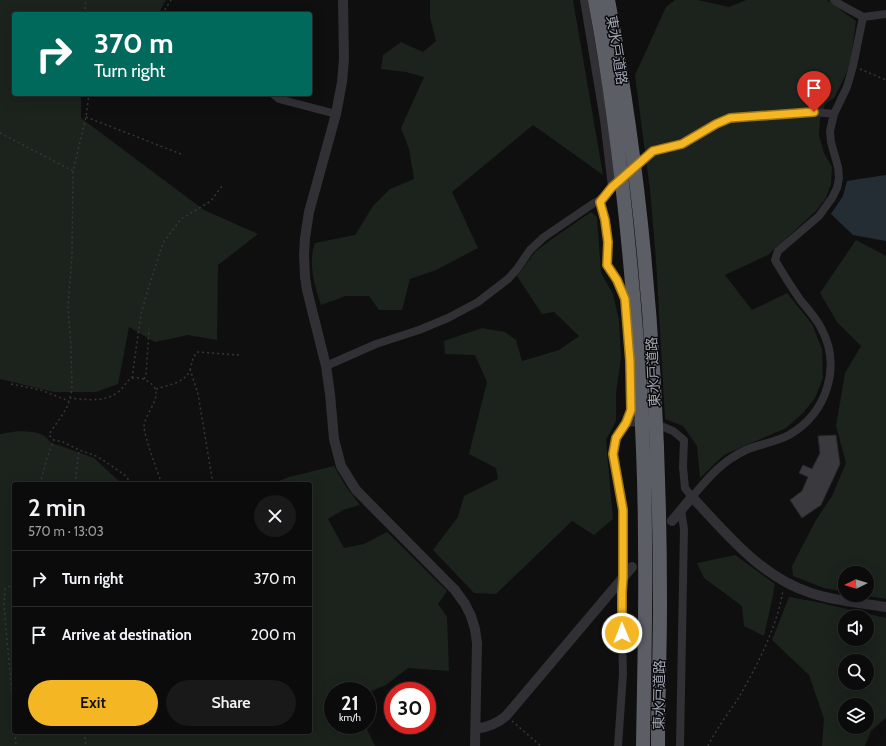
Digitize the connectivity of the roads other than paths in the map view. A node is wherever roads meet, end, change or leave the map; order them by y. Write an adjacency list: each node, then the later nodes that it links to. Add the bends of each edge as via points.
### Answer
1 (343, 0): 9 (street, via 344,59)
2 (584, 0): 11 (street, via 604,120)
3 (595, 0): 12 (highway, 東水戸道路, via 615,125)
4 (608, 0): 12 (highway, 東水戸道路, via 620,66)
5 (834, 0): 7 (street)
6 (886, 14): 7 (street)
7 (863, 17): 10 (street, via 853,66)
8 (275, 96): 9 (street)
9 (336, 114): 14 (street, via 304,238 306,284)
10 (834, 114): 11 (street, via 814,112 730,118 682,144 653,151); 17 (street, via 830,131 838,167 837,188 819,216 778,251 775,260 821,328 831,359 827,390 821,404 801,426 779,440 747,450 729,459)
11 (612, 187): 13 (street)
12 (631, 195): 16 (highway, 東水戸道路, via 631,266); 16 (highway, 東水戸道路, via 646,265)
13 (600, 202): 14 (street, via 594,203 544,237 530,250 508,279 478,302 448,318 376,344); 15 (street, via 608,242 607,265 625,299 631,410)
14 (326, 366): 23 (street, via 334,439 339,461 347,477 370,506 455,590 471,616 477,643)
15 (626, 423): 17 (street, via 649,421 673,431 684,440 685,488); 21 (street, via 616,438 613,454 623,510)
16 (650, 435): 26 (highway, 東水戸道路, via 645,545); 27 (highway, 東水戸道路, via 660,605)
17 (692, 497): 18 (street); 22 (street, via 742,549 785,582 827,597)
18 (681, 510): 19 (street); 28 (street, via 684,529)
19 (672, 520)
20 (632, 567): 21 (street)
21 (623, 578): 23 (street, via 506,716 497,724); 25 (street, via 623,674)
22 (886, 607)
23 (476, 729): 24 (street)
24 (475, 746)
25 (618, 746)
26 (643, 746)
27 (658, 746)
28 (680, 746)

